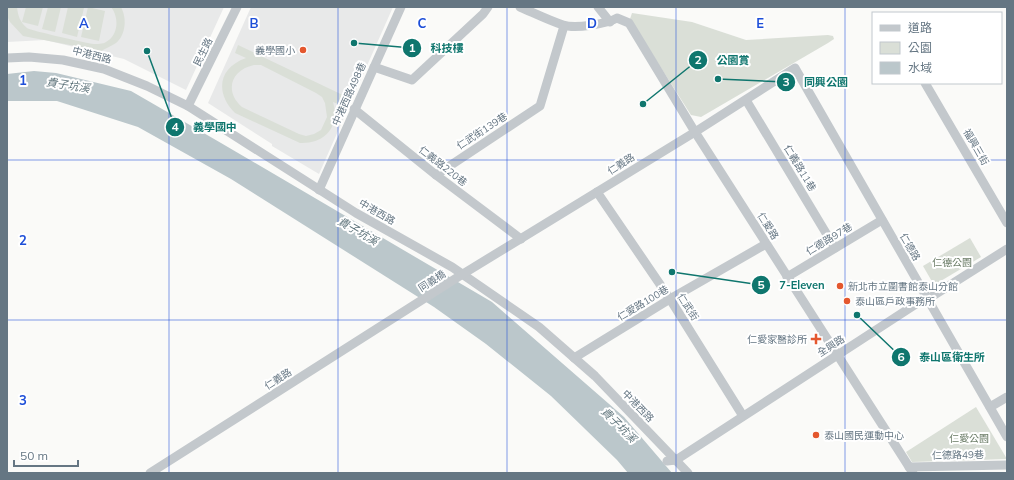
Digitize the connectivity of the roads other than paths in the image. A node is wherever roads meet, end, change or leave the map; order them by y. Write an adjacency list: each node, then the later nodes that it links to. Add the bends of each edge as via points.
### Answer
1 (237, 7): 13 (street, 民生路)
2 (401, 7): 9 (street, 中港西路498巷)
3 (488, 7): 9 (street, via 412,80)
4 (520, 7): 7 (street)
5 (598, 7): 6 (street)
6 (610, 22): 7 (street); 15 (street, 仁愛路, via 617,18 629,23)
7 (564, 26): 16 (street, 仁武街139巷, via 540,106)
8 (7, 58): 13 (street, 中港西路, via 63,60 104,69)
9 (374, 67): 14 (street, 中港西路498巷)
10 (795, 68): 12 (street, 仁義路); 19 (street, 仁德路)
11 (926, 84): 20 (street, 福興三街)
12 (746, 100): 15 (street, 仁義路); 23 (street, 仁義路11巷)
13 (188, 106): 17 (street, 中港西路)
14 (354, 109): 16 (street, 仁義路220巷); 17 (street, 中港西路498巷)
15 (695, 132): 18 (street, 仁義路); 22 (street, 仁愛路)
16 (436, 175): 21 (street, 仁義路220巷)
17 (319, 190): 25 (street, 中港西路)
18 (597, 192): 21 (street, 仁義路); 27 (street, 仁武街)
19 (882, 220): 23 (street, 仁德路97巷); 28 (street, 仁德路)
20 (1007, 223)
21 (521, 239): 25 (street, 仁義路)
22 (766, 244): 26 (street, 仁愛路); 27 (street, 仁愛路100巷)
23 (835, 248): 26 (street, 仁德路97巷)
24 (1007, 249): 28 (street, 全興路)
25 (461, 276): 29 (street, 同義橋); 31 (street, 中港西路, via 539,327)
26 (787, 277): 30 (street, 仁愛路)
27 (670, 299): 31 (street, 仁愛路100巷); 34 (street, 仁武街)
28 (928, 299): 30 (street, 全興路); 33 (street, 仁德路)
29 (417, 304): 39 (street, 仁義路)
30 (836, 355): 34 (street, 全興路); 38 (street, 仁愛路)
31 (574, 358): 36 (street, 中港西路, via 595,376)
32 (1007, 397): 33 (street)
33 (990, 407): 35 (street, 仁德路)
34 (743, 416): 36 (street, 全興路)
35 (1007, 436)
36 (671, 461): 40 (street, 中港西路)
37 (1007, 465): 38 (street, 仁德路49巷)
38 (911, 470)
39 (150, 473)
40 (688, 473)

